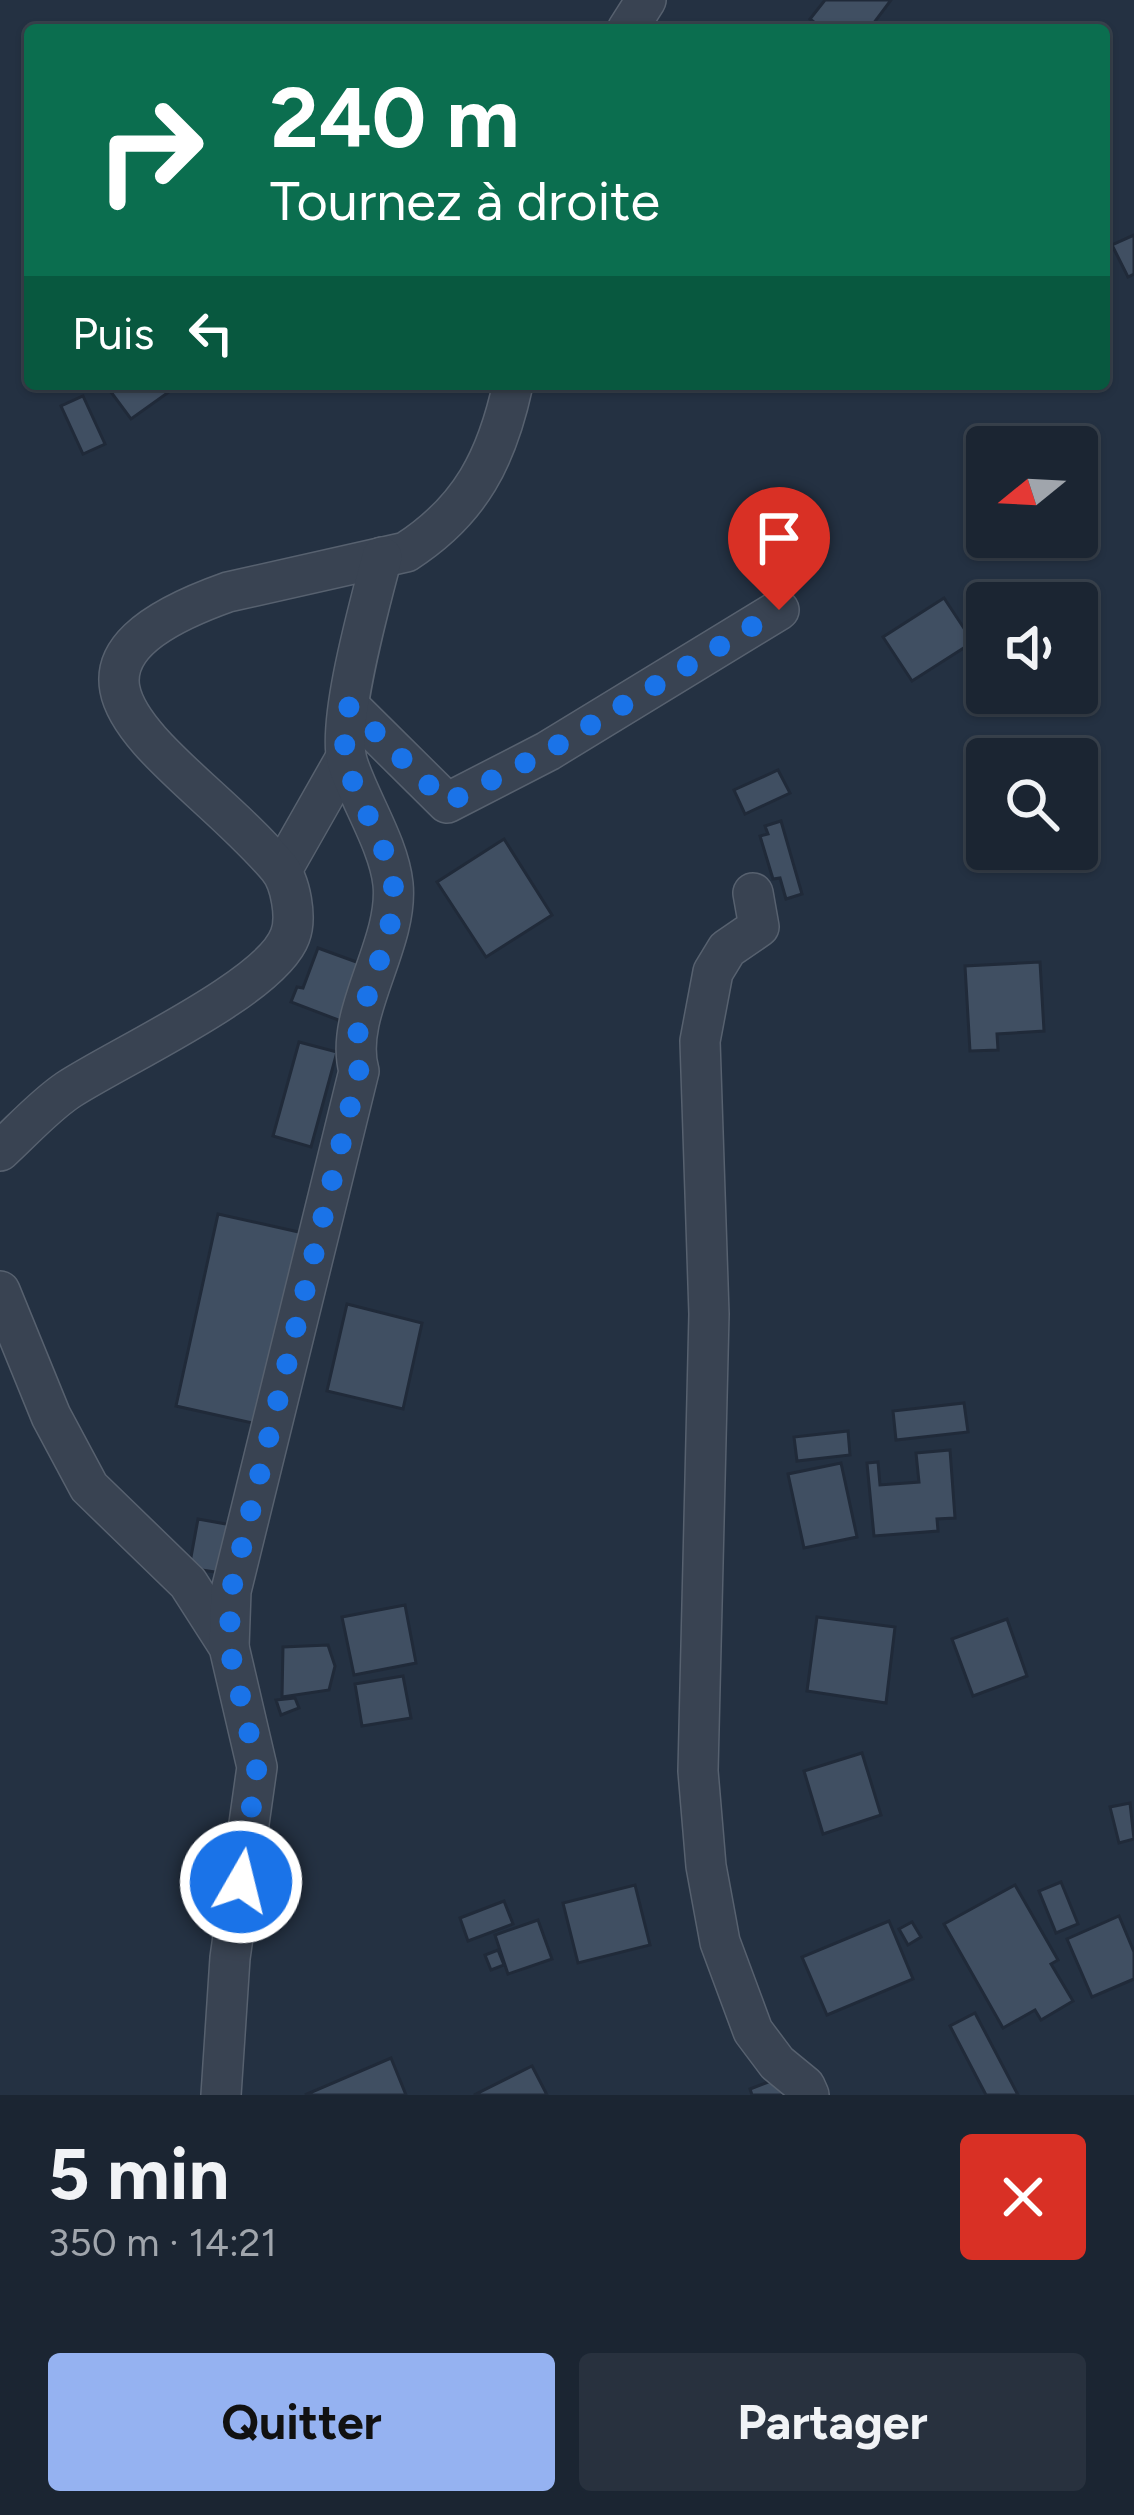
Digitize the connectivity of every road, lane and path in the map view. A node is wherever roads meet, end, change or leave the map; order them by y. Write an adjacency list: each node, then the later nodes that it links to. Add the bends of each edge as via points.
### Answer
1 (512, 390): 2 (street, via 477,487 439,531)
2 (382, 557): 4 (street, via 163,607); 5 (street)
3 (779, 610): 5 (street, via 447,803)
4 (86, 646)
5 (349, 706): 7 (street)
6 (94, 730): 8 (street)
7 (345, 759): 8 (street); 12 (street, via 393,885 353,1050 359,1071 231,1591)
8 (282, 870): 10 (street, via 292,932 282,954 243,986 64,1093)
9 (753, 893): 14 (street, via 759,927 712,972 700,1042 710,1314 698,1771 720,1942 753,2031)
10 (0, 1151)
11 (0, 1291): 12 (street, via 89,1486 188,1583)
12 (229, 1647): 13 (street, via 257,1767 230,1958)
13 (221, 2095)
14 (809, 2095)

